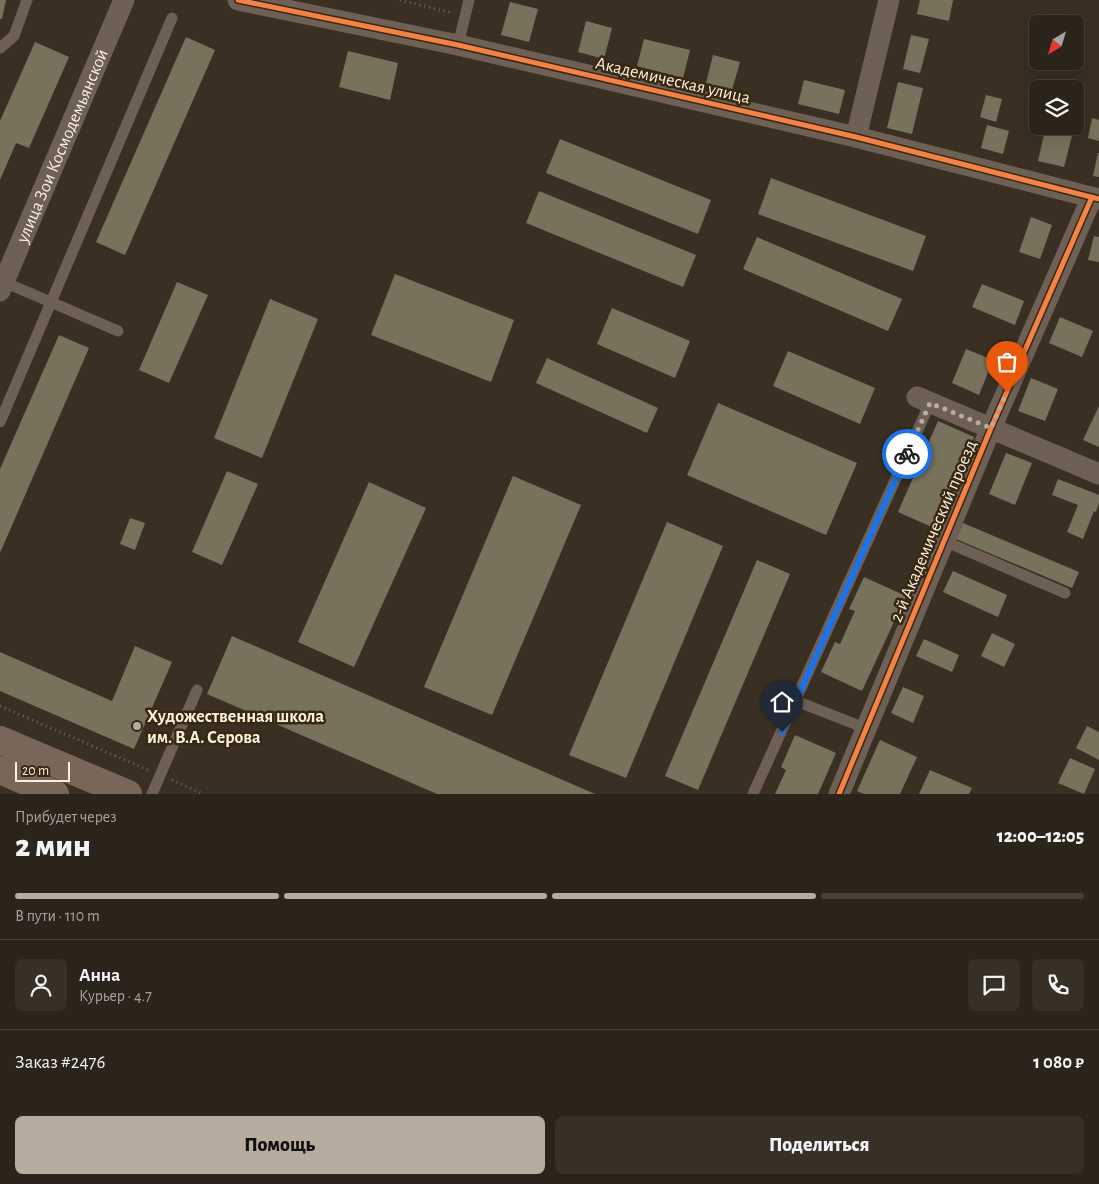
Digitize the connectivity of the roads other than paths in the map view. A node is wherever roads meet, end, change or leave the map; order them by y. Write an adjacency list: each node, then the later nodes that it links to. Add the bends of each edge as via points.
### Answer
1 (27, 0): 8 (lane, via 14,36)
2 (124, 0): 11 (street, улица Зои Космодемьянской)
3 (238, 0): 7 (street, Академическая улица)
4 (469, 0): 7 (lane)
5 (889, 0): 9 (street)
6 (172, 18): 12 (lane)
7 (458, 45): 9 (street, Академическая улица)
8 (0, 48)
9 (856, 137): 10 (street, Академическая улица)
10 (1095, 198): 16 (street, 2-й Академический проезд)
11 (2, 286): 12 (lane)
12 (51, 302): 13 (lane); 15 (lane)
13 (118, 330)
14 (923, 400): 16 (street); 21 (lane)
15 (0, 422)
16 (991, 428): 17 (street); 18 (street, 2-й Академический проезд)
17 (1099, 474)
18 (944, 541): 19 (lane); 22 (street, 2-й Академический проезд)
19 (1065, 593)
20 (197, 690): 27 (lane)
21 (796, 701): 22 (lane); 28 (lane)
22 (865, 728): 29 (street, 2-й Академический проезд)
23 (0, 740): 26 (main road)
24 (0, 770): 25 (main road)
25 (55, 794)
26 (128, 794)
27 (152, 794)
28 (753, 794)
29 (838, 794)

